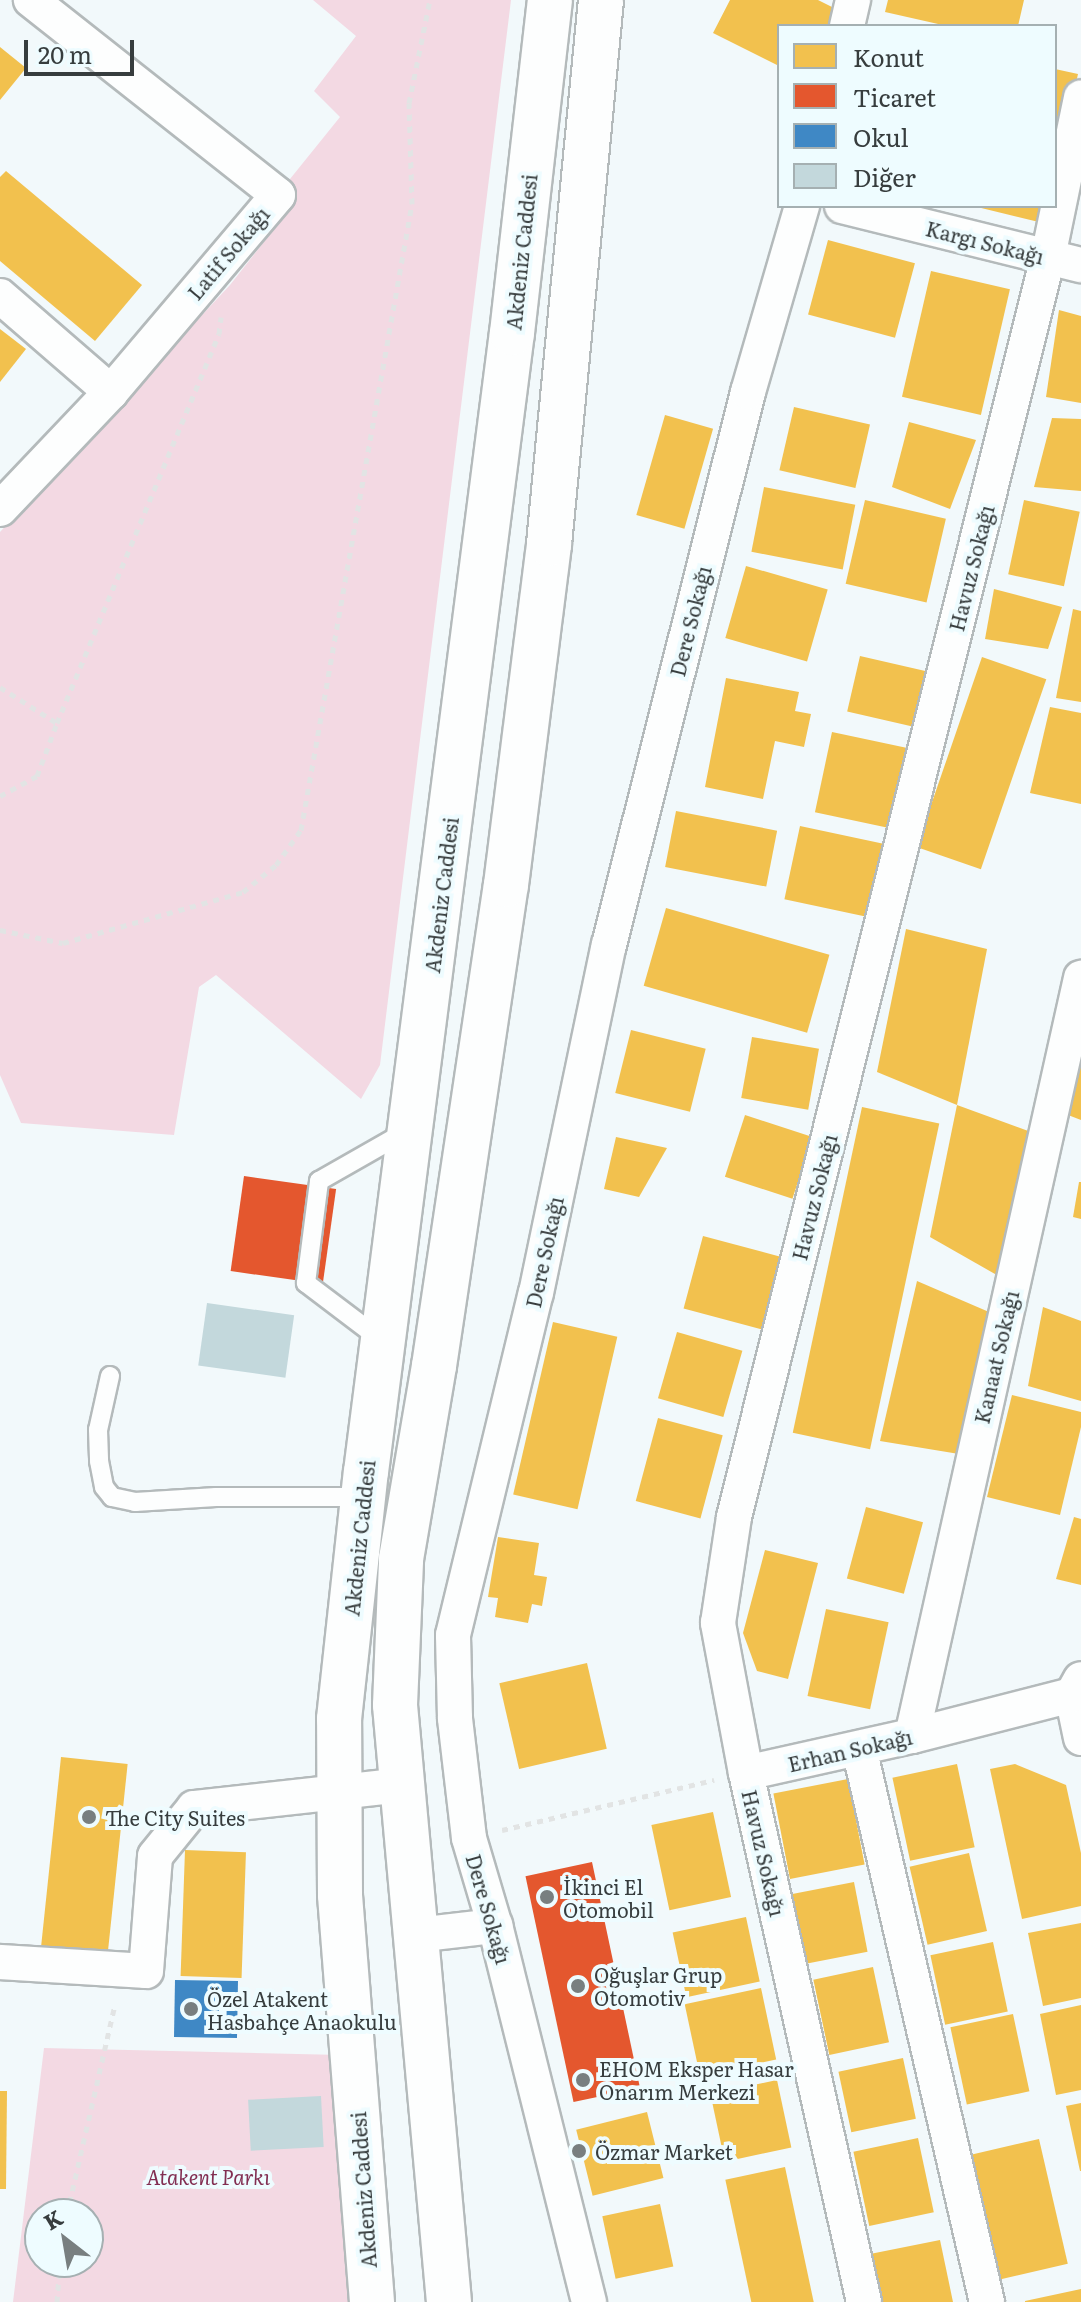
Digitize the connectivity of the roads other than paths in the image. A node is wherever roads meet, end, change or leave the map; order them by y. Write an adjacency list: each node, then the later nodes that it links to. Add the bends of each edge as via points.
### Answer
1 (31, 0): 12 (street, Latif Sokağı, via 278,195)
2 (550, 0): 15 (main road, Akdeniz Caddesi)
3 (601, 0): 24 (main road, via 549,544 512,838 401,1559 395,1705)
4 (853, 0): 5 (street)
5 (847, 24)
6 (1081, 97): 9 (street, Havuz Sokağı)
7 (801, 208): 26 (street, Dere Sokağı, via 748,392 609,945 536,1293 453,1635 455,1718 469,1838)
8 (850, 208): 9 (street, Kargı Sokağı)
9 (1048, 257): 10 (street, Kargı Sokağı); 23 (street, Havuz Sokağı, via 734,1517 718,1623)
10 (1081, 265)
11 (0, 296): 12 (street)
12 (111, 392): 13 (street, Latif Sokağı)
13 (0, 509)
14 (1081, 978): 20 (street, Kanaat Sokağı)
15 (411, 1129): 16 (main road, Akdeniz Caddesi); 16 (lane, via 319,1181 306,1283)
16 (383, 1342): 18 (main road, Akdeniz Caddesi)
17 (110, 1376): 18 (lane, via 98,1430 104,1487 112,1497 135,1502)
18 (364, 1497): 25 (main road, Akdeniz Caddesi, via 339,1719)
19 (1076, 1687): 20 (street, Erhan Sokağı); 21 (street)
20 (912, 1736): 22 (street, Erhan Sokağı)
21 (1081, 1738)
22 (859, 1748): 23 (street, Erhan Sokağı); 33 (street)
23 (746, 1773): 32 (street, Havuz Sokağı)
24 (403, 1785): 25 (street); 27 (main road)
25 (340, 1790): 28 (street, via 194,1808 155,1856 146,1971); 29 (main road, Akdeniz Caddesi, via 340,1895)
26 (495, 1926): 27 (street); 31 (street, Dere Sokağı)
27 (417, 1935): 30 (main road)
28 (0, 1962)
29 (372, 2302)
30 (449, 2302)
31 (589, 2302)
32 (864, 2302)
33 (987, 2302)

